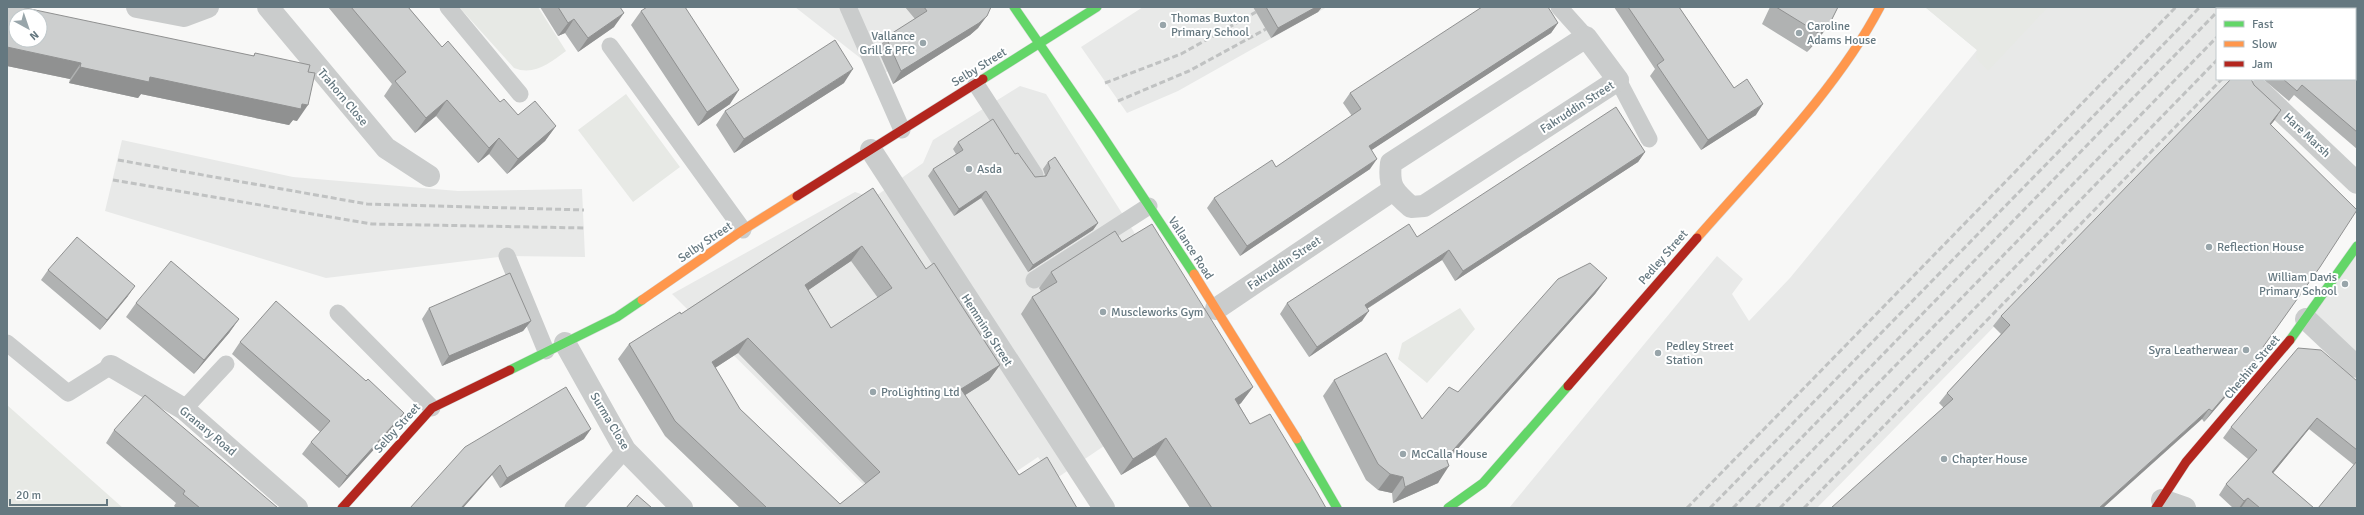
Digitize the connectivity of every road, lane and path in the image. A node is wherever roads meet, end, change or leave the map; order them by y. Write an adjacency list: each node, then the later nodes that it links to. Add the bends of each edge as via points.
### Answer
1 (137, 7): 2 (street, via 184,16)
2 (208, 7)
3 (268, 7): 21 (street, Trahorn Close, via 386,148)
4 (448, 7): 16 (lane)
5 (848, 7): 17 (lane)
6 (1014, 7): 11 (street, Vallance Road)
7 (1097, 7): 11 (street, Selby Street)
8 (1559, 7): 10 (lane)
9 (1880, 7): 47 (street, Pedley Street, via 1863,39 1799,120 1483,483)
10 (1586, 37): 13 (street, Fakruddin Street); 23 (street, via 1391,163)
11 (1040, 43): 14 (street, Selby Street); 24 (street, Vallance Road)
12 (610, 46): 25 (lane)
13 (1618, 80): 18 (lane); 23 (street, Fakruddin Street, via 1424,206 1411,207)
14 (976, 84): 17 (street, Selby Street); 20 (lane)
15 (2256, 87): 22 (street, Hare Marsh)
16 (520, 94)
17 (902, 130): 19 (street, Selby Street)
18 (1649, 139)
19 (871, 150): 25 (street, Selby Street); 45 (street, Hemming Street)
20 (1035, 175)
21 (429, 176)
22 (2357, 183)
23 (1393, 190): 29 (street, Fakruddin Street)
24 (1149, 206): 28 (lane, via 1079,244); 29 (street, Vallance Road)
25 (743, 230): 33 (street, Selby Street, via 617,317)
26 (2357, 246): 31 (street, Cheshire Street)
27 (507, 256): 33 (lane)
28 (1034, 280)
29 (1216, 309): 46 (street, Vallance Road)
30 (338, 314): 37 (lane)
31 (2306, 319): 36 (street); 40 (street, Cheshire Street, via 2186,462)
32 (7, 343): 35 (lane, via 68,393)
33 (555, 347): 37 (street, Selby Street); 39 (street, Surma Close)
34 (226, 364): 38 (lane)
35 (111, 366): 38 (street, Granary Road)
36 (2357, 367)
37 (432, 408): 42 (street, Selby Street)
38 (184, 409): 41 (street, Granary Road)
39 (625, 450): 43 (lane); 44 (street, Surma Close)
40 (2159, 504): 48 (street)
41 (297, 508)
42 (342, 508)
43 (573, 508)
44 (682, 508)
45 (1104, 508)
46 (1338, 508)
47 (1448, 508)
48 (2185, 508)

